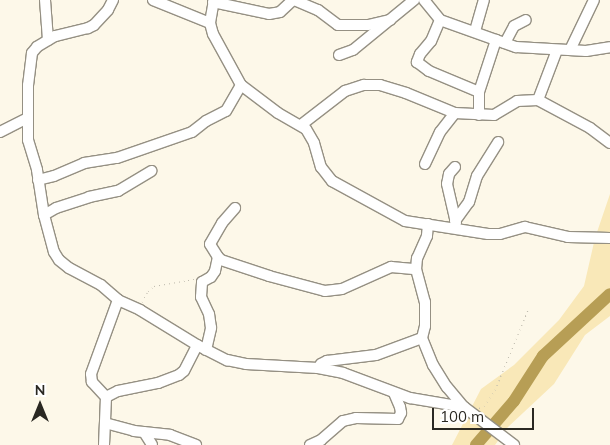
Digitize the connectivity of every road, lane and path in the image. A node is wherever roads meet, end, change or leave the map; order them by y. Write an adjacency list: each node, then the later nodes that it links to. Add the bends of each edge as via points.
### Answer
1 (46, 0): 15 (street)
2 (113, 0): 15 (street, via 94,25)
3 (153, 0): 13 (street)
4 (293, 0): 9 (street, via 280,12 270,14); 10 (street, via 318,10 340,26)
5 (414, 0): 10 (street)
6 (424, 0): 11 (street)
7 (484, 0): 14 (street)
8 (594, 0): 19 (street)
9 (213, 1): 13 (street)
10 (390, 20): 20 (street, via 354,50)
11 (440, 20): 14 (street); 22 (street, via 417,62)
12 (526, 20): 16 (street, via 514,26)
13 (210, 23): 21 (street, via 221,52)
14 (475, 31): 16 (street)
15 (48, 40): 26 (street, via 32,53)
16 (500, 41): 18 (street, via 525,49); 22 (street)
17 (610, 46): 19 (street)
18 (557, 50): 19 (street); 23 (street)
19 (570, 50)
20 (339, 55)
21 (240, 86): 27 (street); 34 (street, via 226,111 192,132 117,158 84,163)
22 (479, 92): 25 (street)
23 (538, 100): 25 (street, via 517,101 498,114); 30 (street, via 590,128)
24 (455, 113): 25 (street); 27 (street, via 380,85 364,85 345,91); 31 (street, via 440,132)
25 (478, 115)
26 (26, 119): 28 (street); 34 (street)
27 (301, 125): 37 (street, via 311,135 321,167 332,181 394,216)
28 (0, 132)
29 (498, 142): 38 (street, via 477,176 469,202)
30 (610, 143)
31 (425, 164)
32 (455, 167): 38 (street, via 447,184)
33 (151, 171): 36 (street, via 118,192 89,197)
34 (38, 180): 36 (street)
35 (234, 208): 40 (street, via 210,244)
36 (44, 215): 43 (street, via 54,252 60,260 101,285)
37 (428, 224): 38 (street); 41 (street)
38 (456, 225): 39 (street, via 500,234 532,227 568,237)
39 (610, 238)
40 (218, 257): 41 (street, via 269,276 325,291 342,289 392,267); 48 (street, via 215,271 202,282 202,302 209,314 211,328)
41 (416, 269): 46 (street, via 425,302)
42 (194, 279): 44 (path, via 154,286 148,291)
43 (118, 300): 44 (street); 51 (street, via 92,368 92,382)
44 (140, 310): 47 (street)
45 (528, 310): 52 (path, via 495,390 481,408)
46 (422, 338): 49 (street, via 376,355 327,362); 52 (street, via 436,370)
47 (196, 345): 48 (street); 51 (street, via 179,376)
48 (206, 350): 49 (street, via 227,360 246,364)
49 (318, 368): 50 (street, via 343,373)
50 (394, 393): 52 (street); 58 (street, via 401,413 398,419 349,419)
51 (106, 397): 53 (street)
52 (464, 407): 59 (street)
53 (105, 423): 54 (street); 55 (street)
54 (144, 432): 56 (street); 57 (street, via 170,435)
55 (104, 445)
56 (152, 445)
57 (196, 445)
58 (310, 445)
59 (514, 445)

